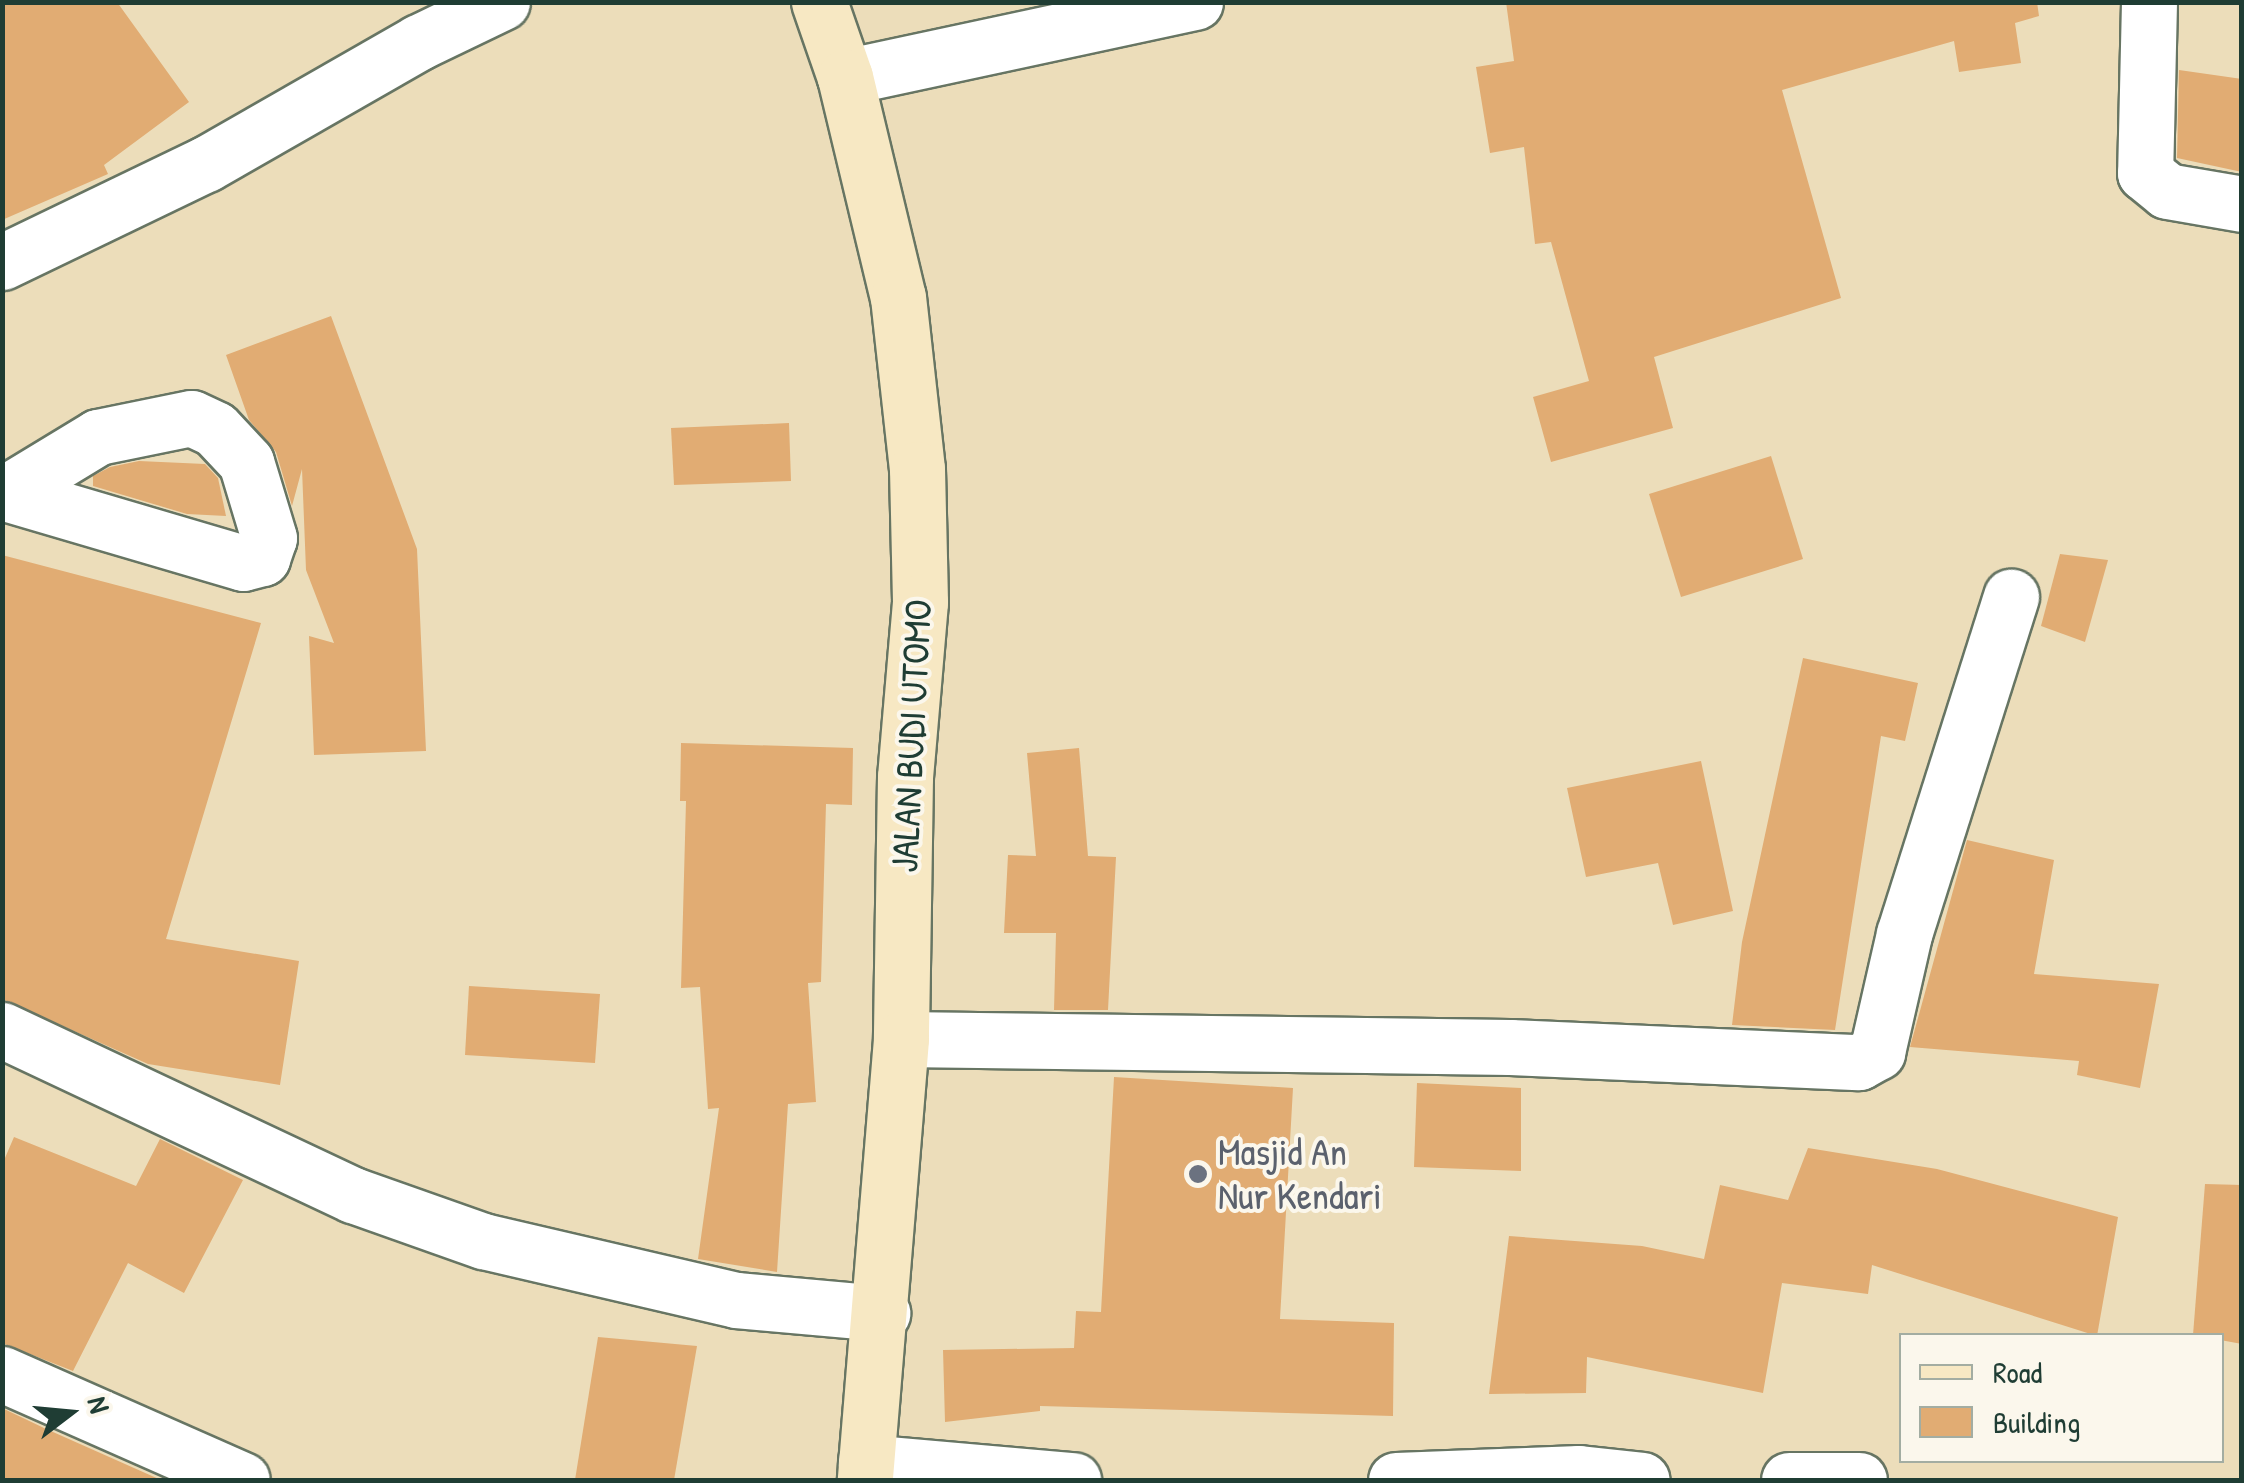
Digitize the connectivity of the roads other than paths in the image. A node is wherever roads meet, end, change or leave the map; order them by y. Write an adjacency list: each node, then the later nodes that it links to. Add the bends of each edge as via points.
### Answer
1 (502, 2): 5 (street)
2 (819, 2): 6 (main road, JALAN BUDI UTOMO)
3 (1195, 2): 6 (street)
4 (2149, 2): 7 (street, via 2145,173 2167,190)
5 (406, 22): 8 (street, via 206,164)
6 (845, 77): 11 (main road, JALAN BUDI UTOMO, via 898,297 917,469 920,602 905,777)
7 (2242, 204)
8 (2, 262)
9 (2010, 597): 11 (street, via 1904,934 1878,1052 1860,1062 1510,1046)
10 (2, 1030): 12 (street, via 352,1195 483,1241 736,1300)
11 (901, 1039): 12 (main road, JALAN BUDI UTOMO)
12 (882, 1313): 14 (main road, JALAN BUDI UTOMO)
13 (2, 1374): 15 (street)
14 (866, 1471): 16 (street)
15 (242, 1480)
16 (1073, 1480)
17 (1396, 1480): 18 (street, via 1579,1473)
18 (1642, 1480)
19 (1789, 1480): 20 (street)
20 (1859, 1480)

